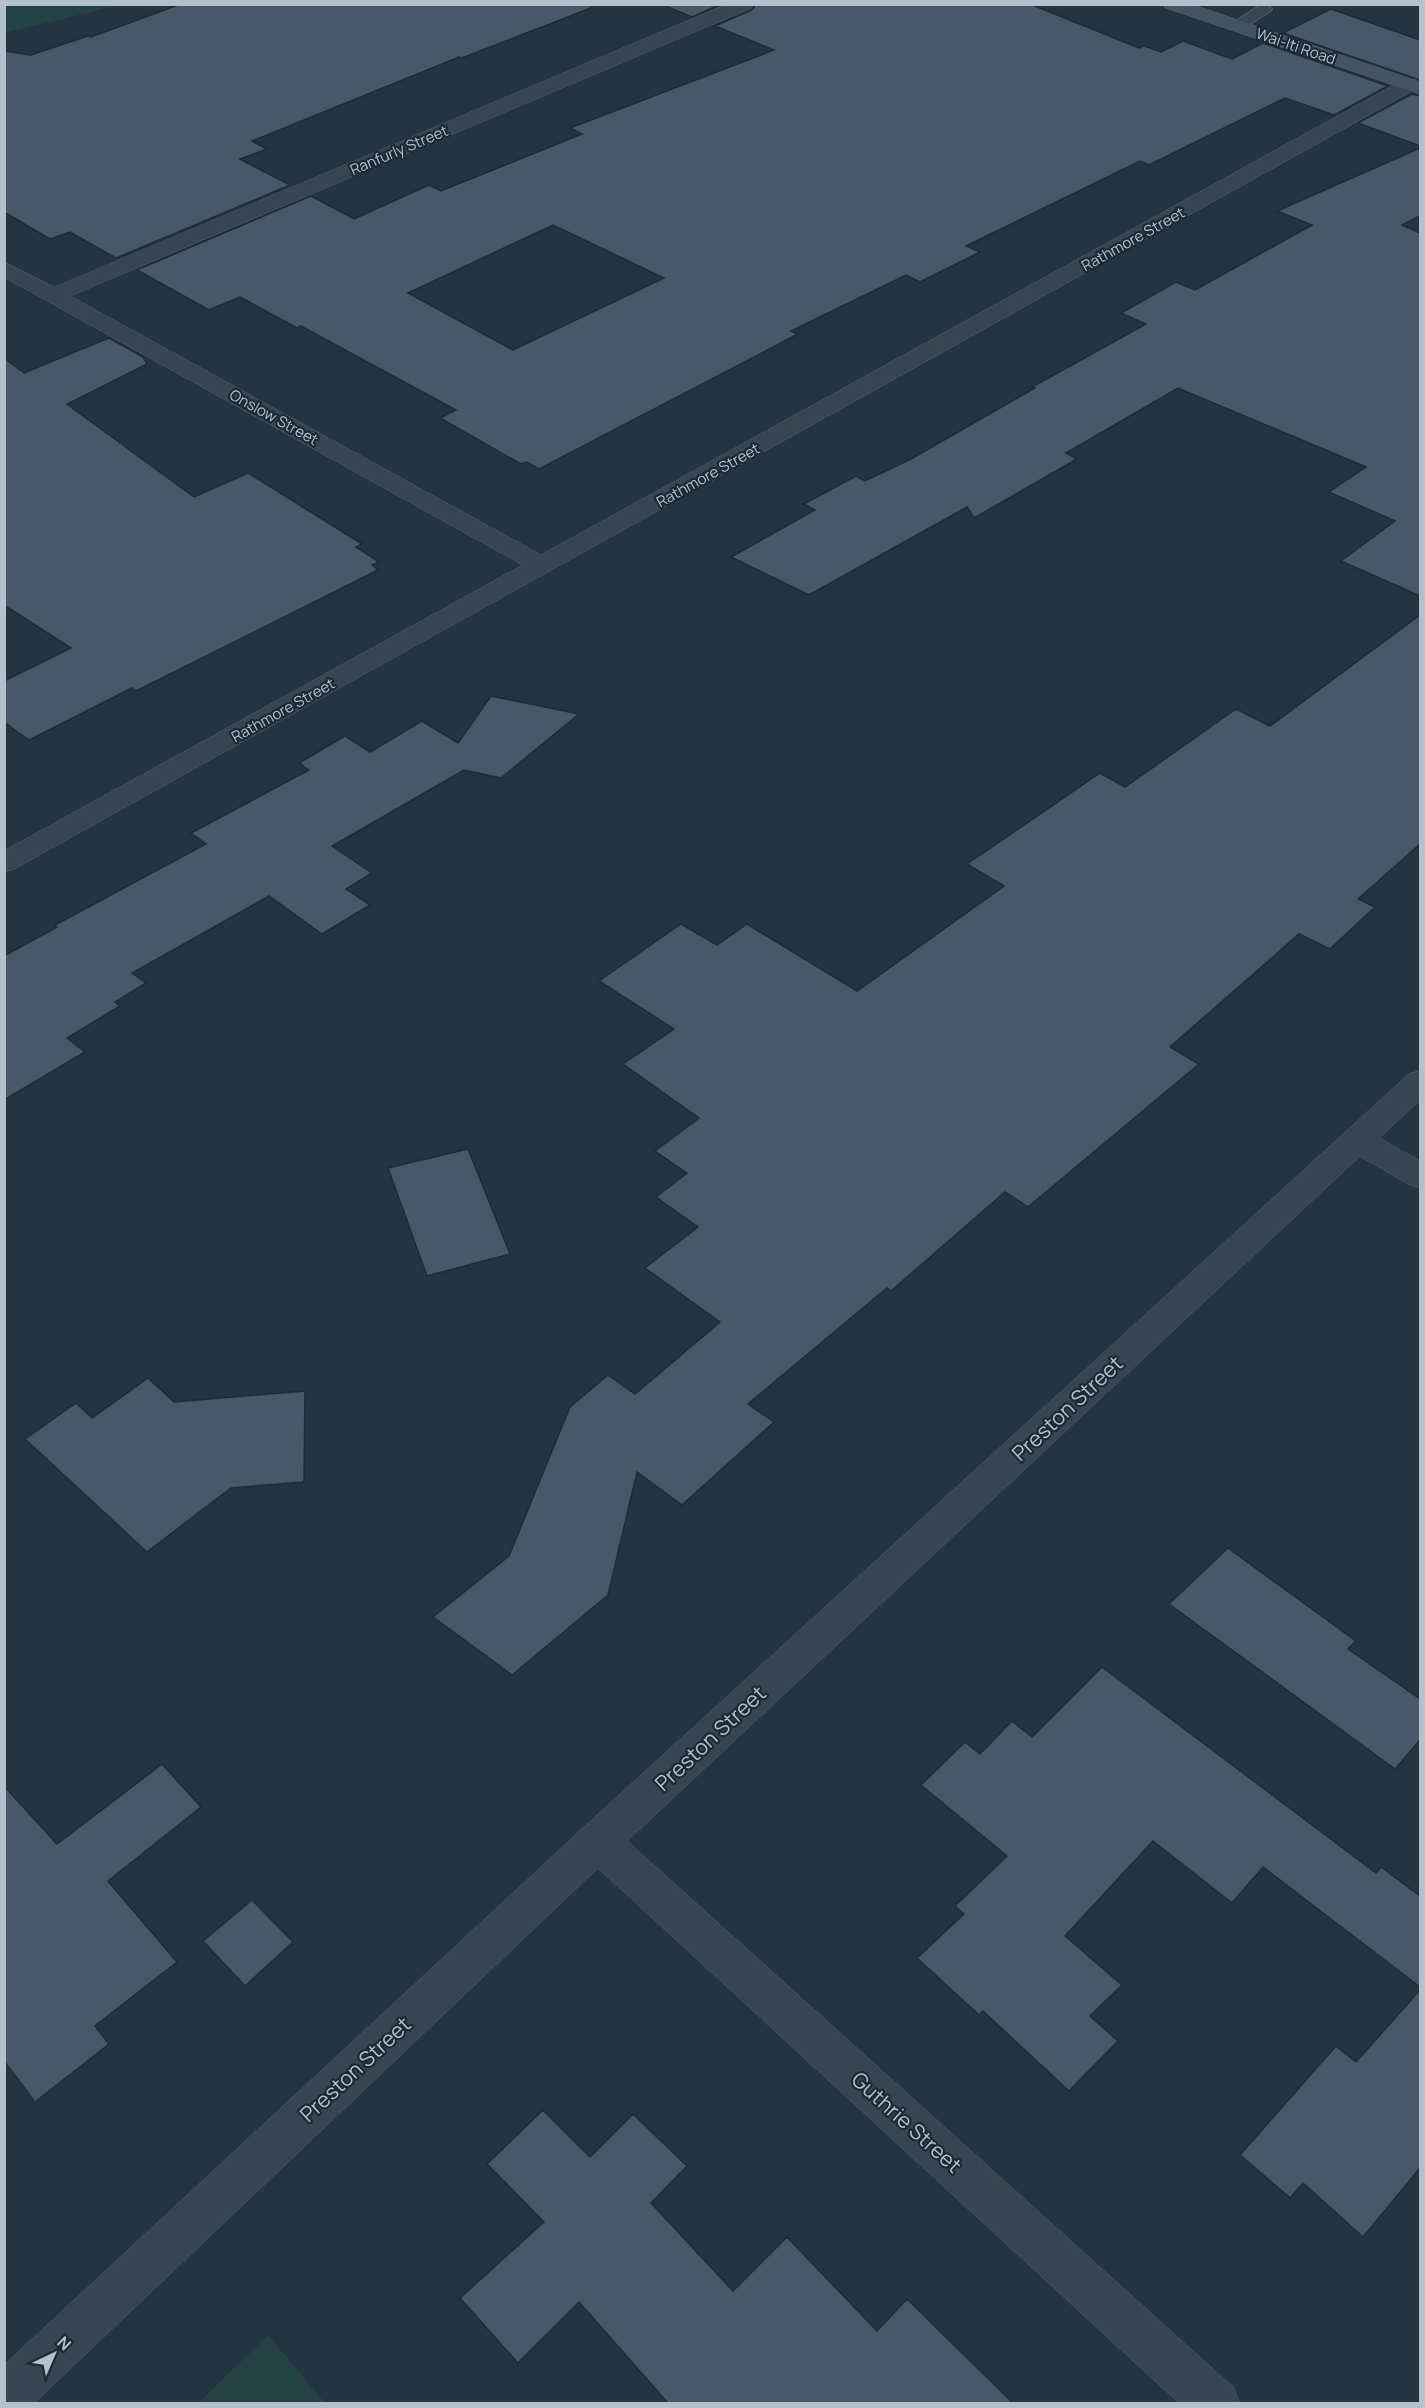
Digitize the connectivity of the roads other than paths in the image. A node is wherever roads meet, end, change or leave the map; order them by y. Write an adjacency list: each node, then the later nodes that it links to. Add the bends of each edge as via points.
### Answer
1 (745, 4): 7 (street, Ranfurly Street)
2 (1173, 4): 4 (main road, Wai-Iti Road)
3 (1264, 9): 4 (lane)
4 (1236, 26): 5 (main road, Wai-Iti Road)
5 (1415, 86): 8 (street, Rathmore Street)
6 (4, 268): 7 (street, Onslow Street)
7 (53, 295): 8 (street, Onslow Street)
8 (543, 566): 9 (street, Rathmore Street)
9 (4, 863)
10 (1420, 1082): 11 (street, Preston Street)
11 (1357, 1140): 12 (street); 13 (street, Preston Street)
12 (1420, 1176)
13 (598, 1841): 14 (street, Preston Street); 15 (street, Guthrie Street)
14 (7, 2392)
15 (1216, 2403)

